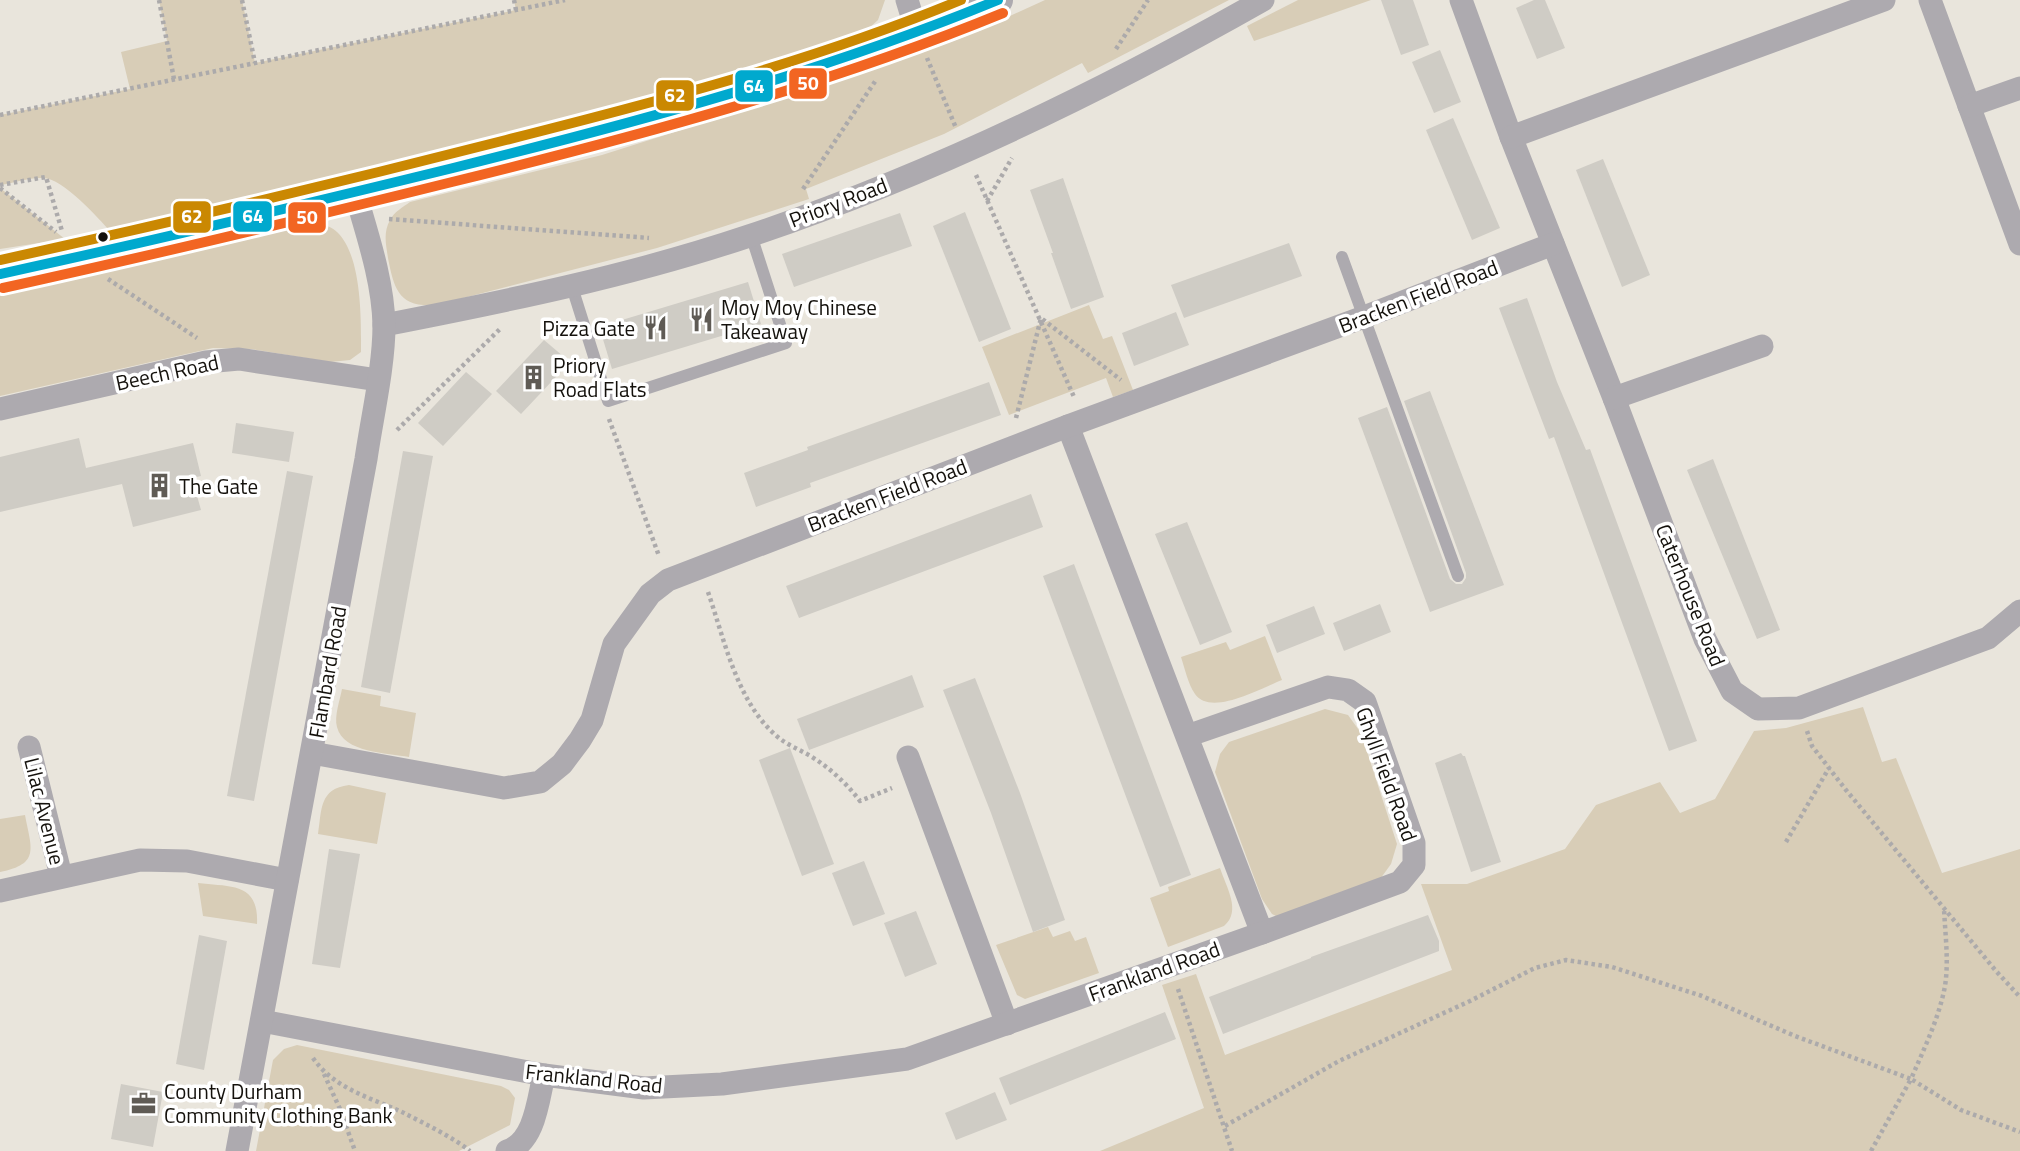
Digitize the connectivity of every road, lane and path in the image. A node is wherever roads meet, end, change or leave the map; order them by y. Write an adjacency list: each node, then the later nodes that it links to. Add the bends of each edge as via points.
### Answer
1 (159, 0): 16 (path)
2 (242, 0): 15 (path)
3 (514, 0): 12 (path)
4 (565, 0): 12 (path)
5 (907, 0): 13 (street)
6 (998, 0): 13 (street)
7 (1148, 0): 17 (path, via 1109,61)
8 (1263, 0): 17 (street, Priory Road)
9 (1461, 0): 21 (street, Caterhouse Road)
10 (1884, 0): 21 (street)
11 (1930, 0): 19 (street)
12 (516, 10): 15 (path)
13 (917, 33): 14 (street); 22 (path)
14 (880, 46): 24 (street, via 649,119); 25 (path, via 886,65 794,202)
15 (255, 64): 16 (path)
16 (174, 79): 20 (path)
17 (1116, 79): 22 (street, Priory Road)
18 (2020, 88): 19 (street)
19 (1969, 106): 30 (street)
20 (0, 115)
21 (1511, 137): 29 (street, Caterhouse Road)
22 (965, 151): 25 (street, Priory Road); 37 (path)
23 (0, 187): 23 (path, via 46,177 65,239)
24 (355, 192): 26 (street, Flambard Road); 31 (street)
25 (800, 217): 27 (street, Priory Road)
26 (365, 226): 28 (path, via 390,219); 38 (street, Flambard Road)
27 (751, 235): 34 (street, Priory Road); 44 (lane, via 786,344)
28 (659, 238)
29 (1553, 244): 36 (street, Bracken Field Road); 43 (street, Caterhouse Road)
30 (2020, 244)
31 (91, 254): 33 (street); 40 (path, via 110,282 213,348)
32 (1342, 257): 36 (lane)
33 (0, 274)
34 (572, 287): 35 (street, Priory Road); 44 (lane)
35 (515, 299): 38 (street, Priory Road); 48 (path, via 508,322)
36 (1364, 317): 42 (street, Bracken Field Road); 50 (lane)
37 (1041, 318): 42 (path); 46 (path); 47 (path)
38 (384, 325): 41 (street, Flambard Road)
39 (1762, 345): 43 (street)
40 (239, 359): 41 (street, Beech Road); 45 (street, Beech Road, via 206,362)
41 (378, 380): 48 (street, Flambard Road)
42 (1144, 397): 46 (street, Bracken Field Road)
43 (1614, 398): 53 (street, Caterhouse Road, via 1705,639 1731,691 1758,709)
44 (608, 401): 51 (path, via 609,420)
45 (0, 409)
46 (1076, 423): 47 (street, Bracken Field Road); 54 (street)
47 (1008, 449): 49 (street, Bracken Field Road)
48 (366, 460): 56 (street, Flambard Road)
49 (700, 567): 51 (street, Bracken Field Road); 57 (path, via 737,676 763,723 830,769 860,801)
50 (1458, 576)
51 (668, 580): 56 (street, Bracken Field Road, via 650,594 614,644 592,720 562,764 540,782 505,788)
52 (2020, 611): 53 (street, Caterhouse Road, via 1988,638)
53 (1799, 708): 58 (path, via 1812,746)
54 (1187, 736): 64 (street); 64 (street, Ghyll Field Road, via 1328,687 1348,690 1365,702 1414,843 1414,865 1400,882)
55 (29, 747): 60 (street, Lilac Avenue)
56 (312, 753): 61 (street, Flambard Road)
57 (912, 767): 68 (street)
58 (1829, 768): 59 (path); 63 (path)
59 (1786, 842)
60 (61, 876): 61 (street, Lilac Avenue, via 140,860 187,860); 62 (street, Lilac Avenue)
61 (287, 880): 67 (street, Flambard Road)
62 (0, 891)
63 (1944, 908): 66 (path); 72 (path, via 1945,985)
64 (1262, 933): 65 (street, Frankland Road)
65 (1170, 965): 68 (street, Frankland Road); 73 (path)
66 (2020, 997)
67 (262, 1021): 69 (street, Frankland Road); 75 (street, Flambard Road)
68 (1007, 1024): 71 (street, Frankland Road, via 907,1059 722,1084 644,1087)
69 (311, 1030): 70 (path, via 308,1046); 71 (street, Frankland Road)
70 (322, 1071): 76 (path); 77 (path)
71 (544, 1075): 78 (street, via 530,1130)
72 (1911, 1079): 73 (path, via 1702,996 1612,967 1566,960 1535,968 1339,1061); 74 (path, via 1961,1110); 80 (path)
73 (1225, 1126): 79 (path)
74 (2020, 1132)
75 (237, 1151)
76 (355, 1151)
77 (470, 1151)
78 (507, 1151)
79 (1232, 1151)
80 (1871, 1151)

